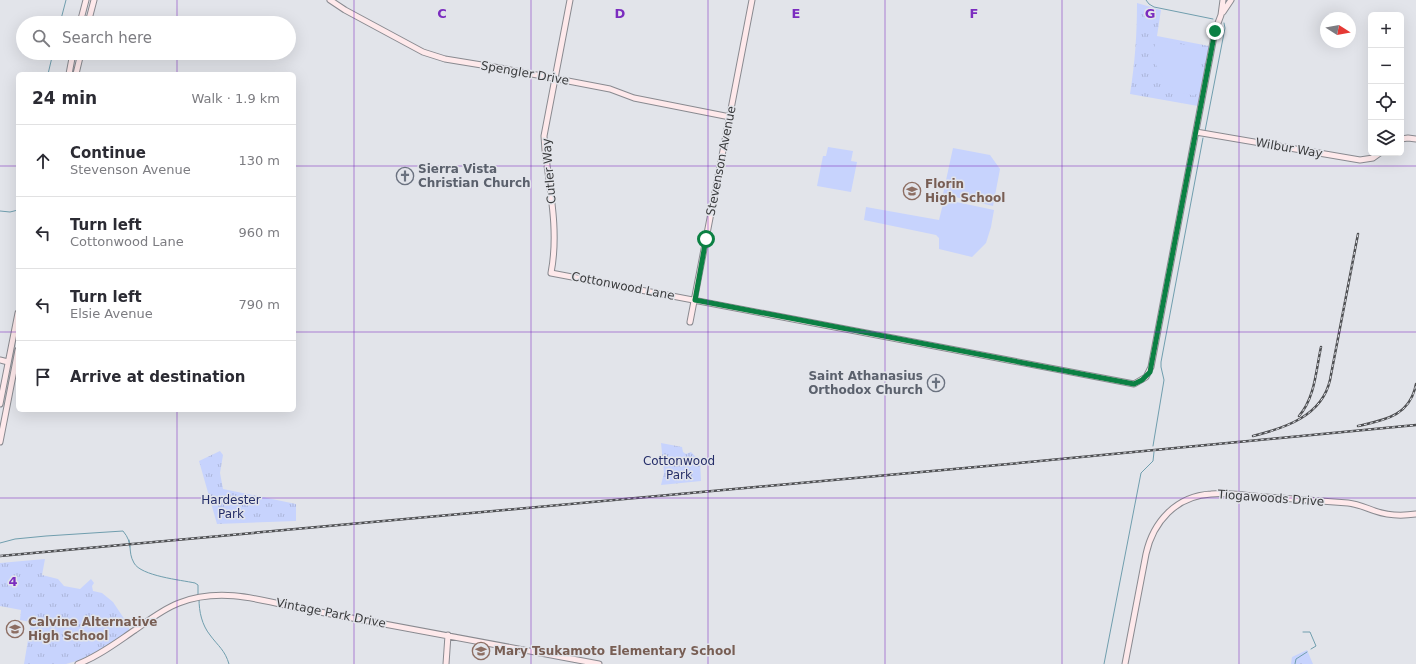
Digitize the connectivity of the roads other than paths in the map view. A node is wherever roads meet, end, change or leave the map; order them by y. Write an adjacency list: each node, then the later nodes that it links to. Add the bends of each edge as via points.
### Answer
1 (86, 0): 9 (street)
2 (94, 0): 10 (street)
3 (330, 0): 15 (street, Spengler Drive, via 428,54)
4 (570, 0): 15 (street, Cutler Way)
5 (752, 0): 16 (street, Stevenson Avenue)
6 (1223, 0): 8 (street)
7 (1230, 0): 8 (street)
8 (1221, 15): 17 (street, via 1215,31)
9 (82, 16)
10 (90, 16)
11 (71, 60): 13 (street)
12 (79, 60): 14 (street)
13 (68, 72)
14 (76, 72)
15 (555, 78): 16 (street, Spengler Drive); 21 (street, Cutler Way, via 544,136 555,246)
16 (730, 118): 22 (street, Stevenson Avenue)
17 (1196, 132): 20 (street, Wilbur Way, via 1360,160); 22 (street, Cottonwood Lane, via 1150,372 1134,384)
18 (1416, 138): 19 (street)
19 (1404, 139)
20 (1376, 156)
21 (551, 273): 22 (street, Cottonwood Lane)
22 (695, 300): 23 (street, Stevenson Avenue)
23 (690, 322)
24 (16, 323): 27 (street)
25 (0, 360): 27 (street)
26 (16, 360): 29 (street)
27 (8, 362): 28 (street)
28 (0, 404)
29 (0, 442)
30 (1416, 514): 35 (street, Tiogawoods Drive, via 1390,515 1348,503 1217,494 1203,495 1182,502 1164,516 1151,538)
31 (448, 635): 32 (street, Vintage Park Drive, via 221,594 179,602 99,654); 33 (street); 34 (street, Vintage Park Drive)
32 (78, 664)
33 (446, 664)
34 (599, 664)
35 (1125, 664)

